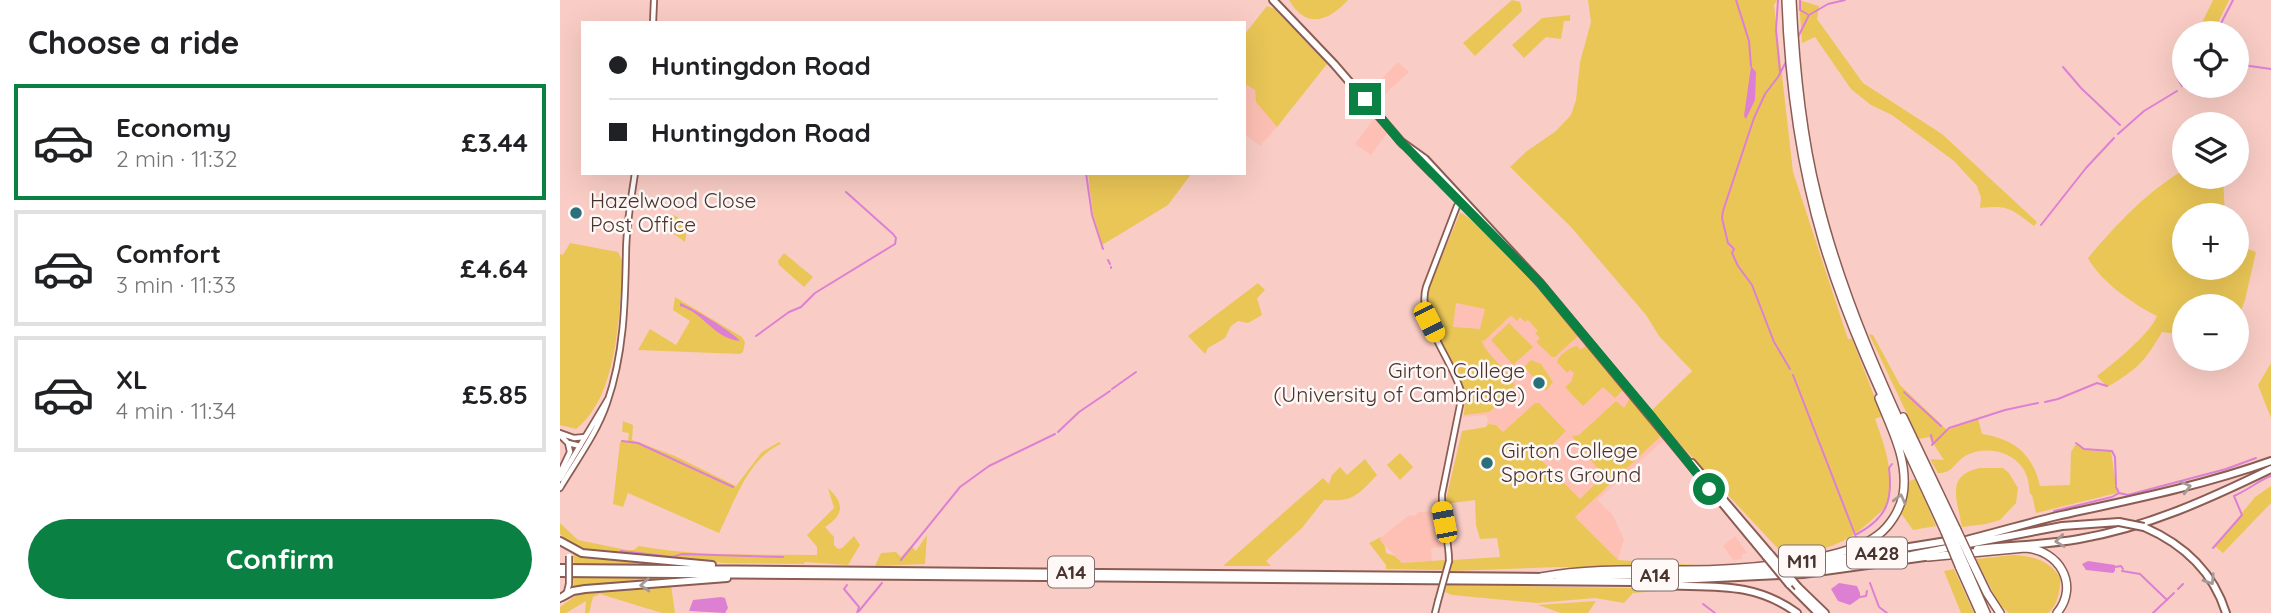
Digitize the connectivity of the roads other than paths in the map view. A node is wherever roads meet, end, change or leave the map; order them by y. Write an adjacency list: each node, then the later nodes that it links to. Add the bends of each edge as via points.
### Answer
1 (654, 0): 5 (street)
2 (1273, 0): 7 (main road, via 1400,141 1425,159)
3 (1786, 0): 8 (highway, M11, via 1789,61 1809,185 1840,292)
4 (1792, 0): 8 (highway, M11, via 1803,119 1817,196)
5 (653, 21)
6 (635, 175): 11 (street, via 619,358 608,399)
7 (1462, 201): 22 (main road, via 1570,317); 34 (street, bridge, via 1423,300 1462,395 1442,495 1448,561)
8 (1874, 369): 19 (highway, M11); 19 (highway, M11, via 1885,380); 31 (highway, M11, one-way to 8, via 1579,571 1727,568 1800,561 1850,550 1877,536 1899,508 1903,482 1899,450 1873,382)
9 (560, 434): 10 (street); 12 (street)
10 (574, 438): 11 (street); 13 (street)
11 (587, 438): 13 (street)
12 (568, 443): 13 (street); 16 (street, via 570,452)
13 (581, 448): 17 (street); 18 (street)
14 (2271, 461): 20 (main road, A428, one-way to 14, via 2160,494)
15 (2271, 469): 24 (main road, A428, one-way to 24, via 2189,508 2127,528 2078,539)
16 (560, 472)
17 (560, 479)
18 (560, 488)
19 (1951, 531): 25 (highway, M11, bridge); 25 (highway, M11, bridge)
20 (1985, 534): 23 (main road, A428); 28 (main road, A428)
21 (560, 541): 27 (main road, via 582,553); 33 (street, bridge, via 569,556 569,584)
22 (1768, 555): 36 (main road, bridge); 37 (main road, bridge)
23 (1911, 555): 28 (main road, A14); 42 (main road, A14, one-way to 42, bridge, via 2062,526 2119,522 2168,538 2193,558 2210,578)
24 (1928, 558): 32 (main road, A14, via 1803,574); 41 (highway, via 2025,548 2040,551 2056,560 2066,578 2066,596)
25 (1965, 564): 38 (highway, M11); 39 (highway, M11); 40 (highway, M11)
26 (560, 568): 27 (main road, A14)
27 (741, 569): 31 (main road, A14)
28 (1769, 571): 31 (main road, A14)
29 (560, 573): 30 (main road, A14)
30 (736, 576): 32 (main road, A14); 33 (main road, A14, one-way to 33, via 575,590)
31 (1541, 577)
32 (1633, 582): 35 (main road, A14, via 1747,589)
33 (561, 598)
34 (1435, 613)
35 (1797, 613)
36 (1818, 613)
37 (1825, 613)
38 (1980, 613)
39 (1986, 613)
40 (2000, 613)
41 (2057, 613)
42 (2226, 613)

